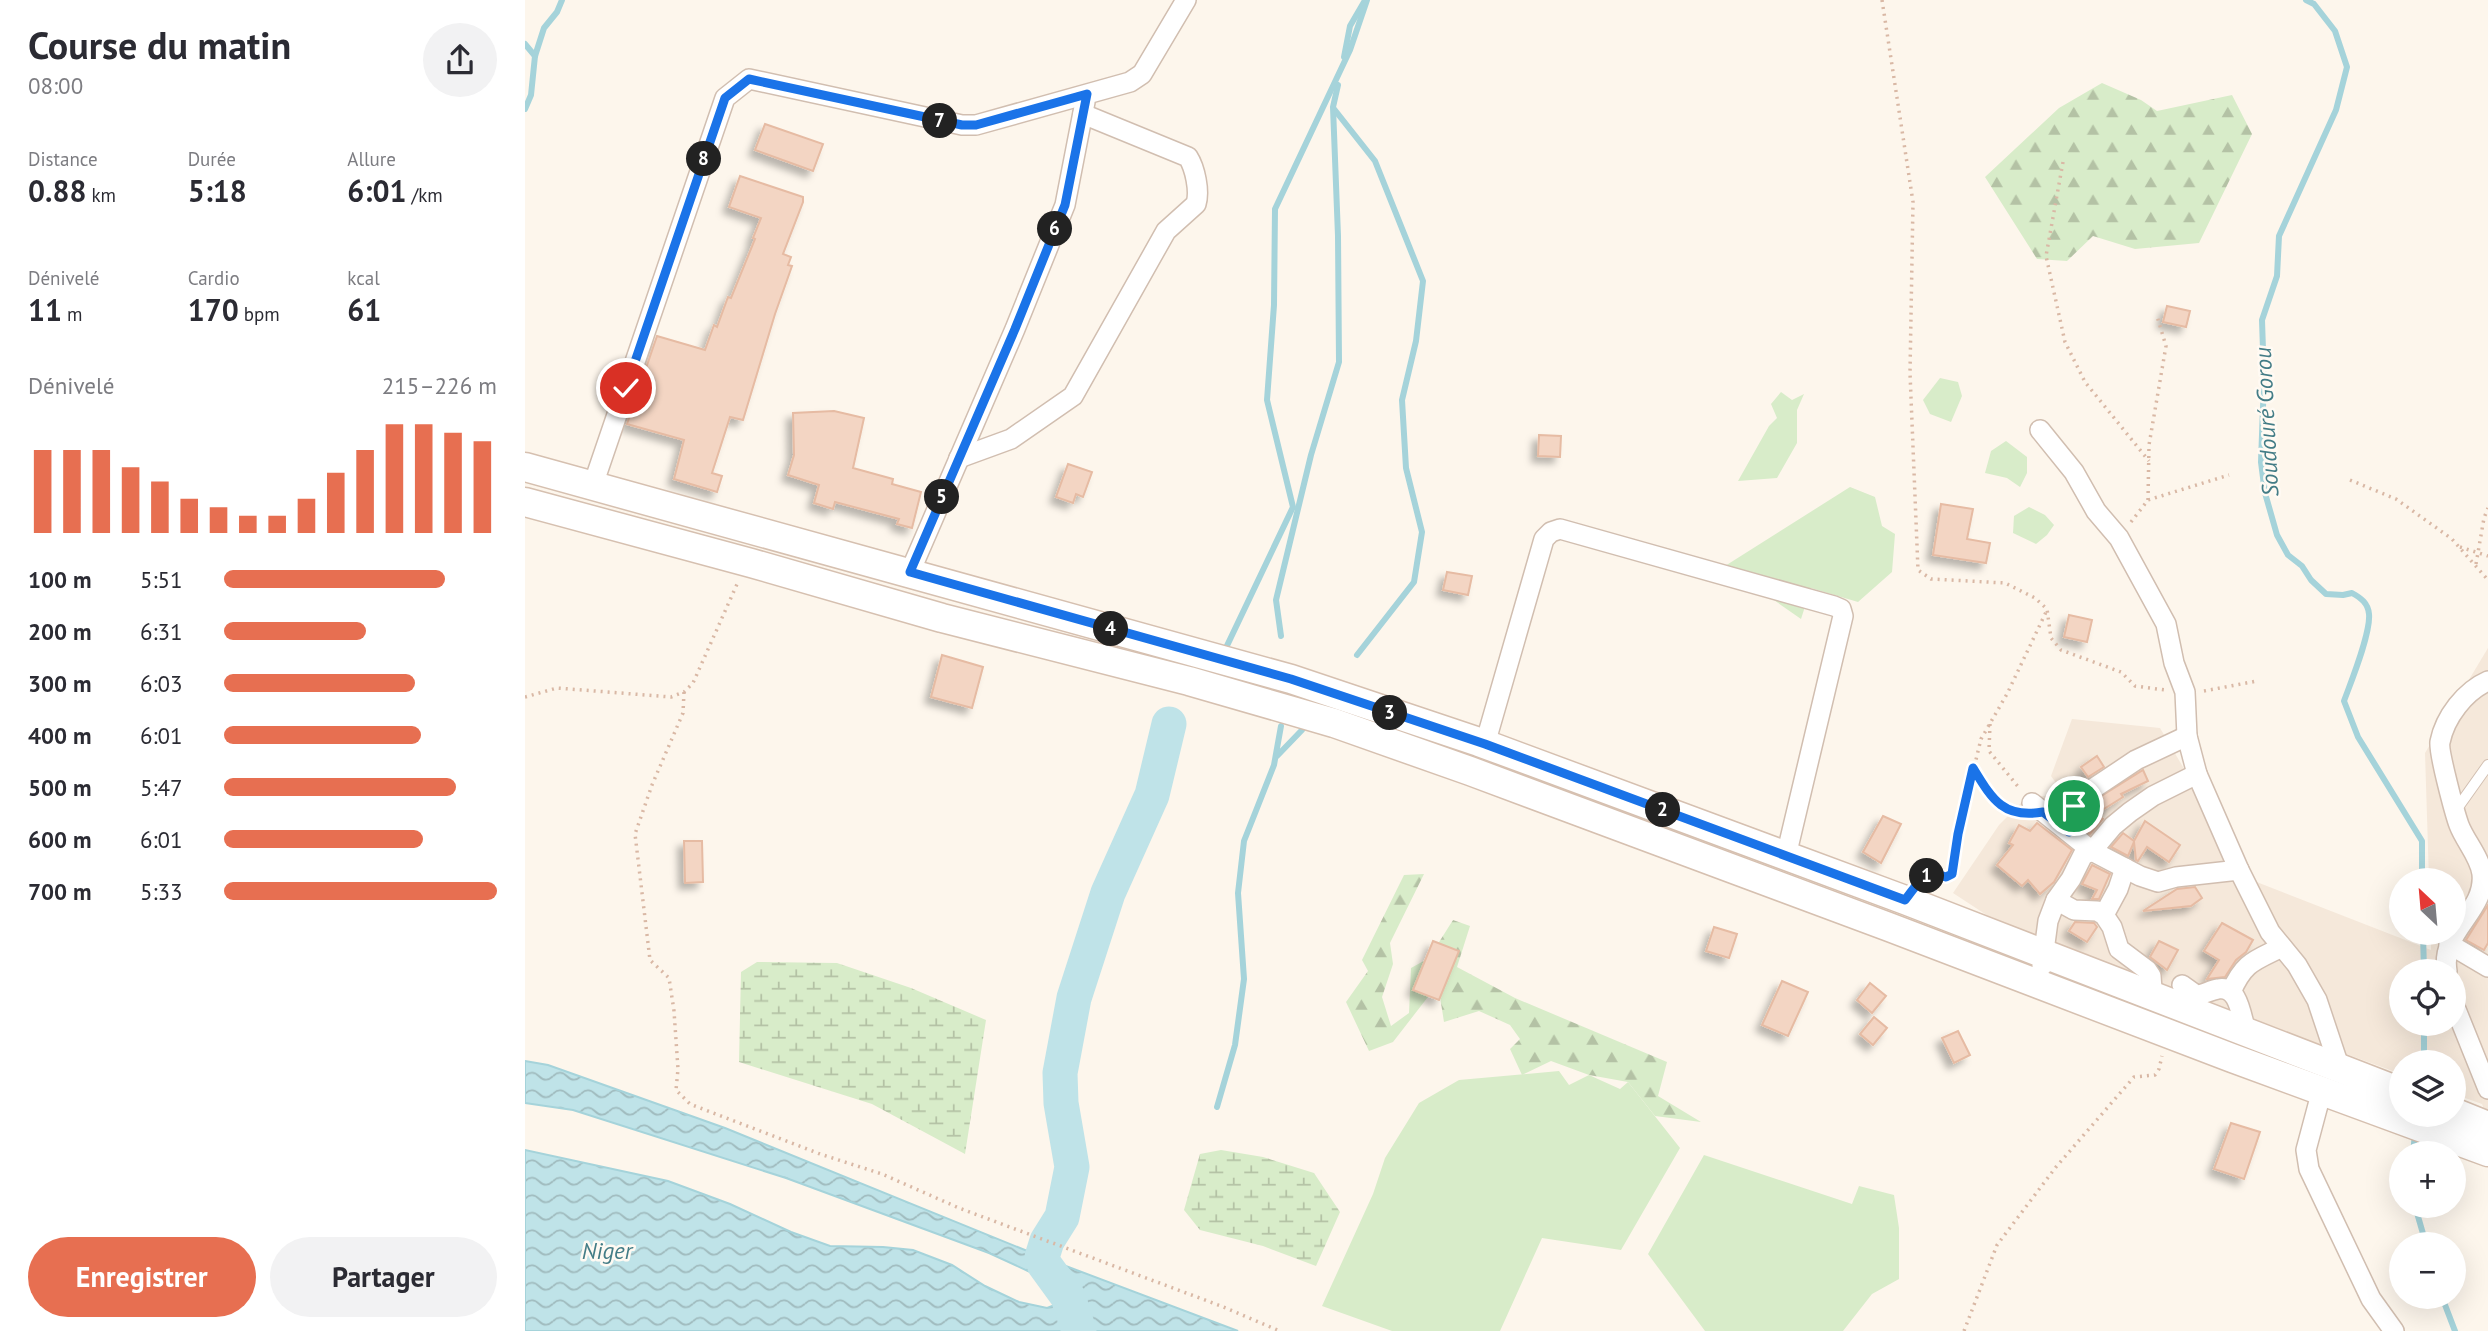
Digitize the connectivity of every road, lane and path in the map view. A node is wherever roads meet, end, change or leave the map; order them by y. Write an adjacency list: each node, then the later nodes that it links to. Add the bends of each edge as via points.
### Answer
1 (1186, 0): 3 (street, via 1142,74)
2 (1882, 0): 26 (path, via 1913,202 1910,373 1918,570 1931,579 2005,583)
3 (1087, 94): 4 (street); 13 (street, via 962,125 749,79 733,90 725,98)
4 (1083, 114): 8 (street, via 1065,205); 8 (street, via 1188,157 1196,204 1166,231 1073,396 1011,439)
5 (2063, 162): 9 (path, via 2046,256 2065,342 2085,382)
6 (2157, 316): 9 (path, via 2166,346)
7 (2040, 430): 17 (street)
8 (959, 458): 23 (street)
9 (2149, 461): 14 (path)
10 (525, 467): 13 (main road)
11 (2228, 475): 14 (path)
12 (2350, 480): 18 (path, via 2396,499)
13 (593, 485): 23 (main road)
14 (2148, 500): 17 (path)
15 (525, 502): 21 (main road)
16 (2488, 508): 19 (path)
17 (2119, 538): 31 (street, via 2166,624)
18 (2459, 547): 19 (path); 22 (path)
19 (2477, 552): 20 (path); 22 (path)
20 (2488, 556)
21 (751, 564): 27 (main road); 30 (path, via 734,588 693,682)
22 (2476, 566): 24 (path)
23 (910, 572): 25 (main road)
24 (2488, 580)
25 (950, 585): 27 (main road); 35 (main road, via 1291,679)
26 (2047, 609): 31 (path, via 2051,638 2061,650 2121,672 2135,686); 33 (path)
27 (942, 618): 38 (main road, via 1242,696)
28 (2257, 681): 31 (path)
29 (2488, 681): 42 (street, via 2474,687 2455,708 2439,744)
30 (684, 692): 32 (path, via 671,697 557,688); 73 (path, via 683,713 635,834 650,960 669,978 676,1090 690,1104 882,1174)
31 (2185, 692): 34 (street)
32 (525, 697)
33 (1990, 722): 37 (path, via 1980,738); 41 (path, via 1989,751)
34 (2187, 736): 39 (street); 44 (street, via 2074,797 2079,818)
35 (1482, 743): 38 (main road); 40 (main road); 46 (street, via 1544,539 1551,532 1560,529 1834,606 1843,616)
36 (2488, 765): 42 (lane)
37 (1973, 768): 41 (path, via 1992,799 2015,813 2025,815); 50 (path, via 1952,874 1929,874)
38 (1470, 771): 43 (main road)
39 (2197, 774): 45 (street, via 2130,812); 48 (street)
40 (1644, 803): 43 (main road); 46 (main road)
41 (2037, 808): 44 (street)
42 (2455, 810): 49 (street)
43 (1632, 832): 58 (main road)
44 (2069, 832): 45 (street)
45 (2092, 851): 47 (street); 51 (street, via 2083,855)
46 (1786, 856): 50 (main road)
47 (2125, 868): 48 (street, via 2158,882); 52 (street)
48 (2239, 870): 55 (street)
49 (2485, 877): 53 (street)
50 (1905, 900): 56 (main road)
51 (2056, 900): 52 (street, via 2074,910); 56 (street, via 2047,920)
52 (2104, 915): 61 (street, via 2119,949 2151,976)
53 (2466, 917)
54 (2451, 945): 57 (street)
55 (2282, 947): 60 (street, via 2249,963); 65 (street, via 2317,1000)
56 (2044, 954): 58 (street); 61 (main road)
57 (2488, 967)
58 (2038, 984): 63 (main road)
59 (2182, 985): 60 (street, via 2196,995 2218,989)
60 (2231, 992): 62 (street)
61 (2148, 996): 62 (main road)
62 (2246, 1031): 65 (main road)
63 (2168, 1033): 65 (main road); 74 (path, via 2157,1072 2151,1077 2134,1077 2056,1167 1997,1245)
64 (2466, 1034): 66 (street)
65 (2338, 1082): 67 (main road); 68 (main road); 75 (street, via 2306,1150 2309,1169 2371,1299)
66 (2488, 1089)
67 (2389, 1090)
68 (2389, 1099)
69 (2466, 1123): 70 (main road)
70 (2488, 1126)
71 (2460, 1127): 72 (main road)
72 (2488, 1152)
73 (1280, 1331)
74 (1964, 1331)
75 (2394, 1331)

